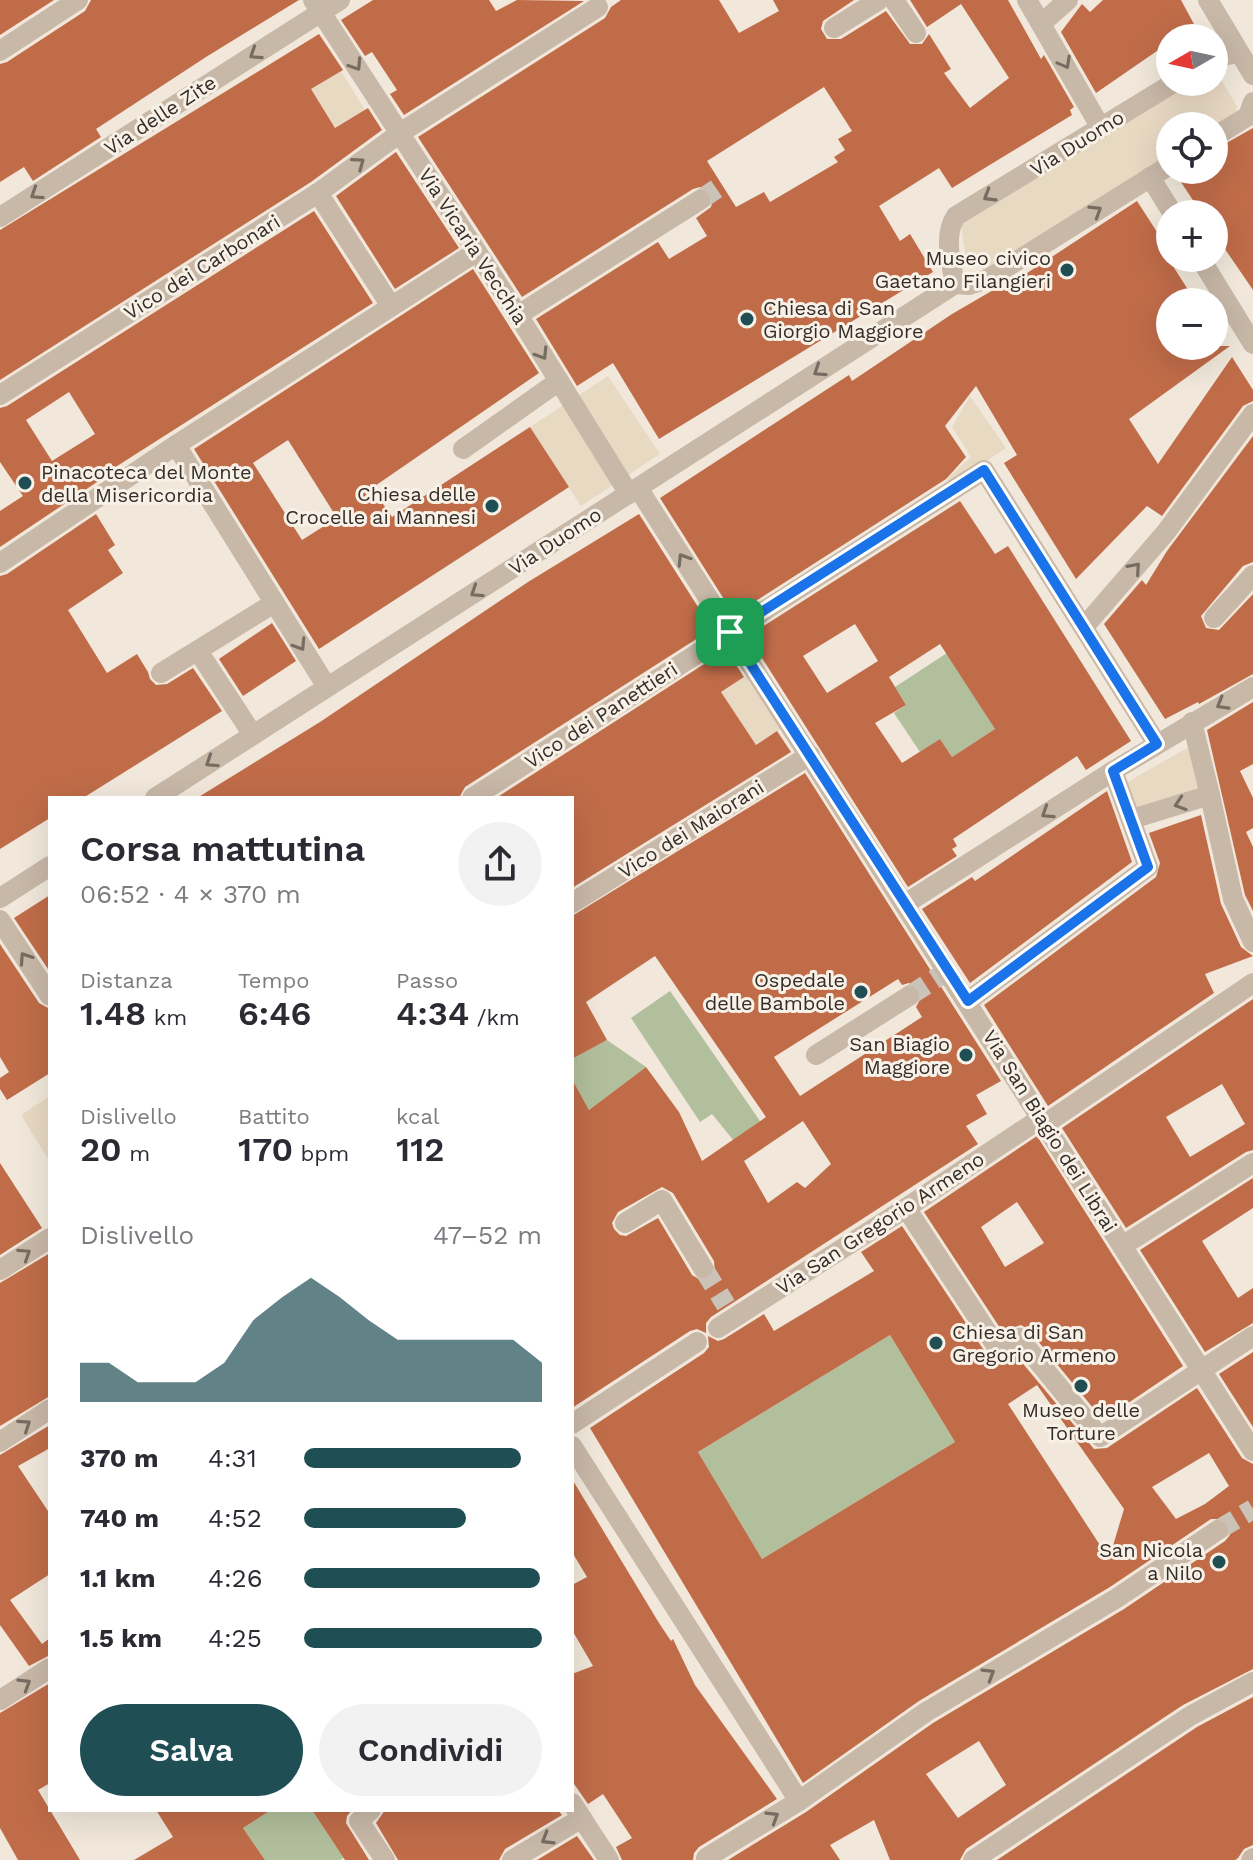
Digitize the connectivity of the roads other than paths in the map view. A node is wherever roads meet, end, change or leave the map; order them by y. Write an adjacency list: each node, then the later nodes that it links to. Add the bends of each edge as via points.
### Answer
1 (78, 0): 13 (street)
2 (340, 0): 9 (street, Via delle Zite)
3 (879, 0): 11 (street)
4 (894, 0): 12 (street)
5 (1027, 0): 10 (street)
6 (1068, 0): 10 (street)
7 (1208, 0): 14 (street)
8 (600, 2): 21 (street, Vico dei Carbonari)
9 (317, 6): 21 (street, Via Vicaria Vecchia, one-way to 21); 27 (street, Via delle Zite, one-way to 27)
10 (1042, 23): 19 (street, one-way to 19)
11 (834, 28)
12 (916, 33)
13 (0, 51)
14 (1238, 53): 15 (street); 16 (street)
15 (1228, 55)
16 (1253, 75)
17 (1156, 94): 19 (street, Via Duomo)
18 (1253, 102): 20 (street, via 1248,116)
19 (1101, 128): 30 (street, Via Duomo, one-way to 30, via 956,216 949,241)
20 (1228, 128)
21 (400, 133): 24 (street, Vico dei Carbonari, one-way to 21); 28 (street, Via Vicaria Vecchia)
22 (1156, 173): 23 (street, Via Duomo)
23 (1150, 177): 26 (street); 30 (street, Via Duomo, one-way to 23, via 988,279)
24 (318, 193): 31 (street); 35 (street, Vico dei Carbonari)
25 (700, 200): 32 (street)
26 (1164, 200)
27 (0, 217)
28 (476, 252): 31 (street); 32 (street, Via Vicaria Vecchia)
29 (1209, 272): 33 (street)
30 (955, 284): 39 (street, Via Duomo, one-way to 39)
31 (391, 306): 37 (street)
32 (518, 315): 34 (street, Via Vicaria Vecchia, one-way to 34)
33 (1253, 344)
34 (559, 381): 38 (street); 39 (street, Via Vicaria Vecchia)
35 (0, 395)
36 (1253, 414): 44 (street, one-way to 36, via 1166,532)
37 (176, 445): 40 (street); 42 (street)
38 (463, 449)
39 (633, 491): 45 (street, Via San Biagio dei Librai, one-way to 39); 48 (street, Via Duomo, one-way to 48)
40 (0, 563)
41 (1253, 575): 43 (street)
42 (274, 603): 46 (street); 48 (street, one-way to 48)
43 (1214, 618)
44 (1084, 627): 45 (street, Vico dei Panettieri, via 984,470); 52 (street)
45 (730, 632): 53 (street, Via San Biagio dei Librai); 57 (street, Vico dei Panettieri)
46 (198, 651): 47 (street); 51 (street)
47 (161, 673)
48 (327, 687): 51 (street, Via Duomo)
49 (1253, 687): 50 (street, one-way to 50)
50 (1192, 722): 52 (street); 55 (street)
51 (253, 735): 56 (street, Via Duomo, one-way to 56)
52 (1157, 744): 54 (street)
53 (810, 755): 61 (street, Vico dei Maiorani); 62 (street, Via San Biagio dei Librai)
54 (1113, 771): 58 (street); 62 (street, one-way to 62)
55 (1210, 795): 58 (street, one-way to 58); 64 (street, via 1233,899)
56 (158, 796)
57 (475, 796)
58 (1132, 819): 68 (street, via 1148,867)
59 (48, 867): 60 (street)
60 (0, 898)
61 (574, 902)
62 (905, 904): 68 (street, Via San Biagio dei Librai, via 945,973)
63 (0, 920): 66 (street, one-way to 63)
64 (1253, 942)
65 (1253, 983): 70 (street, Via San Gregorio Armeno)
66 (48, 993)
67 (909, 996): 69 (street)
68 (968, 1001): 70 (street, Via San Biagio dei Librai)
69 (816, 1055)
70 (1043, 1121): 72 (street, Via San Gregorio Armeno); 75 (street, Via San Biagio dei Librai)
71 (1253, 1163): 75 (street)
72 (906, 1208): 78 (street, Via San Gregorio Armeno); 81 (street, via 997,1347 1019,1338 1100,1437)
73 (625, 1223): 76 (street, via 662,1200)
74 (48, 1239): 77 (street, one-way to 74)
75 (1122, 1246): 81 (street, Via San Biagio dei Librai)
76 (703, 1268)
77 (0, 1270)
78 (726, 1317)
79 (1253, 1336): 81 (street)
80 (697, 1342): 83 (street)
81 (1200, 1370): 86 (street, Via San Biagio dei Librai)
82 (48, 1410): 84 (street, one-way to 82)
83 (574, 1423)
84 (0, 1442)
85 (574, 1449): 91 (street)
86 (1253, 1451)
87 (1218, 1530): 91 (street, one-way to 87, via 926,1712 1117,1598)
88 (48, 1669): 90 (street, one-way to 88)
89 (1253, 1682): 98 (street, via 1190,1716)
90 (0, 1700)
91 (799, 1801): 94 (street, one-way to 91)
92 (577, 1811): 96 (street, one-way to 96); 97 (street)
93 (369, 1812): 95 (street, via 359,1821)
94 (706, 1858)
95 (385, 1860)
96 (512, 1860)
97 (609, 1860)
98 (973, 1860)

